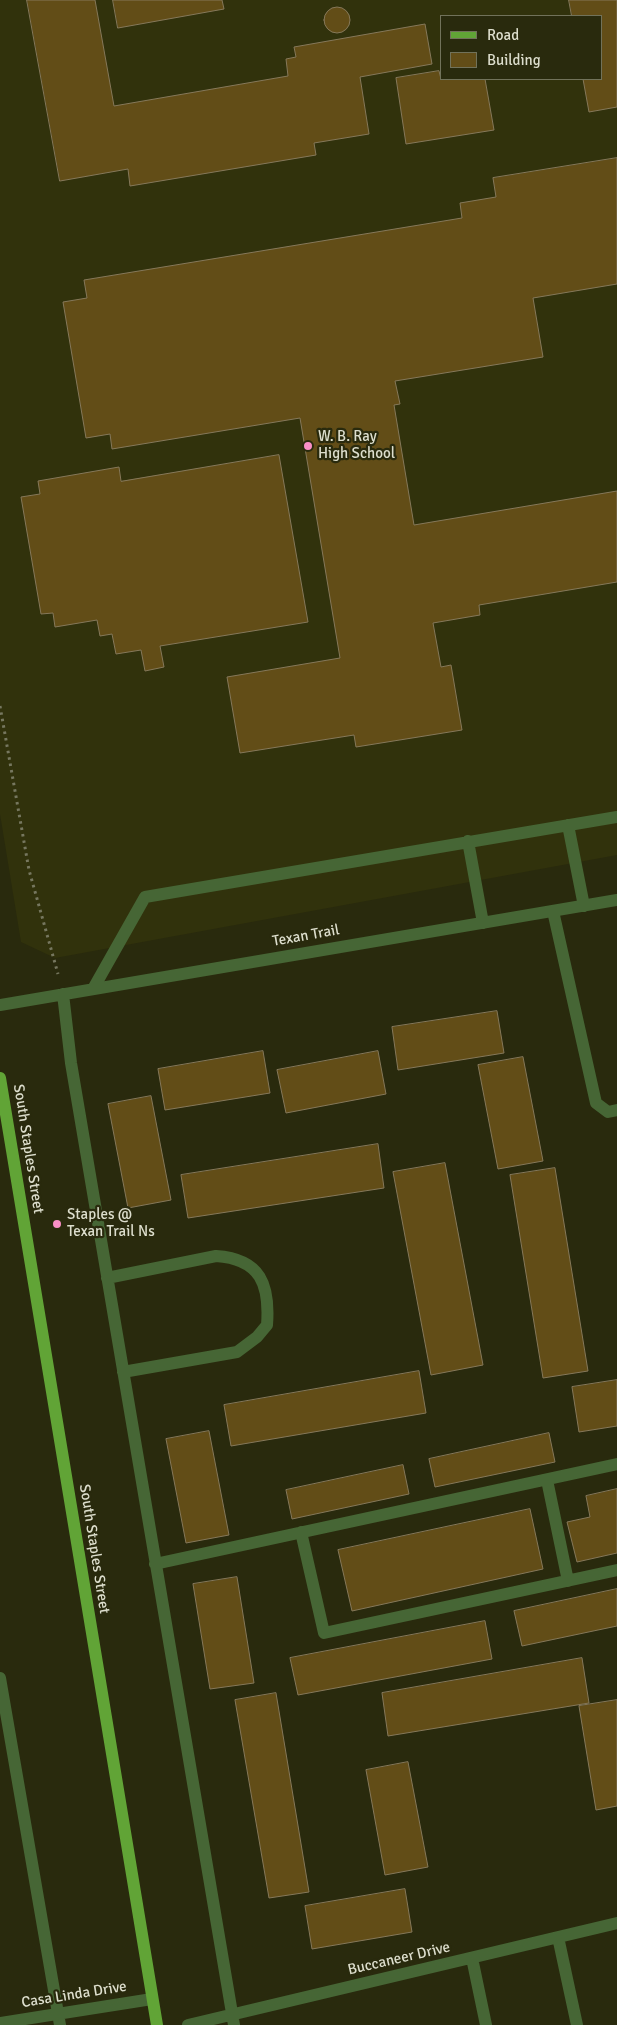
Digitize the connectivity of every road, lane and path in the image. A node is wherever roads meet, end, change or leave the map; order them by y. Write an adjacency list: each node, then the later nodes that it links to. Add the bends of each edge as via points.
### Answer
1 (0, 706): 10 (path, via 29,870)
2 (617, 817): 3 (street)
3 (568, 825): 4 (street); 6 (street)
4 (468, 841): 8 (street); 9 (street, via 144,897)
5 (617, 900): 6 (street, Texan Trail)
6 (584, 906): 7 (street, Texan Trail)
7 (553, 911): 8 (street, Texan Trail); 13 (street, via 596,1103 608,1112)
8 (483, 923): 9 (street, Texan Trail)
9 (93, 989): 10 (street, Texan Trail)
10 (63, 994): 11 (street, Texan Trail); 14 (street, via 71,1063)
11 (0, 1005)
12 (0, 1078): 26 (main road, South Staples Street)
13 (617, 1110)
14 (107, 1278): 15 (street); 15 (street, via 216,1256 234,1257 252,1267 267,1290 267,1325 237,1352)
15 (123, 1372): 19 (street)
16 (617, 1464): 17 (street)
17 (546, 1480): 18 (street); 21 (street)
18 (301, 1532): 19 (street); 21 (street, via 324,1633)
19 (155, 1564): 28 (street)
20 (617, 1570): 21 (street)
21 (568, 1581)
22 (0, 1678): 27 (street)
23 (617, 1923): 24 (street, Buccaneer Drive)
24 (558, 1937): 25 (street, Buccaneer Drive); 33 (street)
25 (472, 1958): 28 (street, Buccaneer Drive); 32 (street)
26 (152, 1998): 27 (street, Casa Linda Drive); 30 (main road, South Staples Street)
27 (59, 2019): 29 (street, Casa Linda Drive)
28 (233, 2020): 31 (street, Buccaneer Drive)
29 (0, 2023)
30 (157, 2025)
31 (188, 2025)
32 (486, 2025)
33 (577, 2025)

